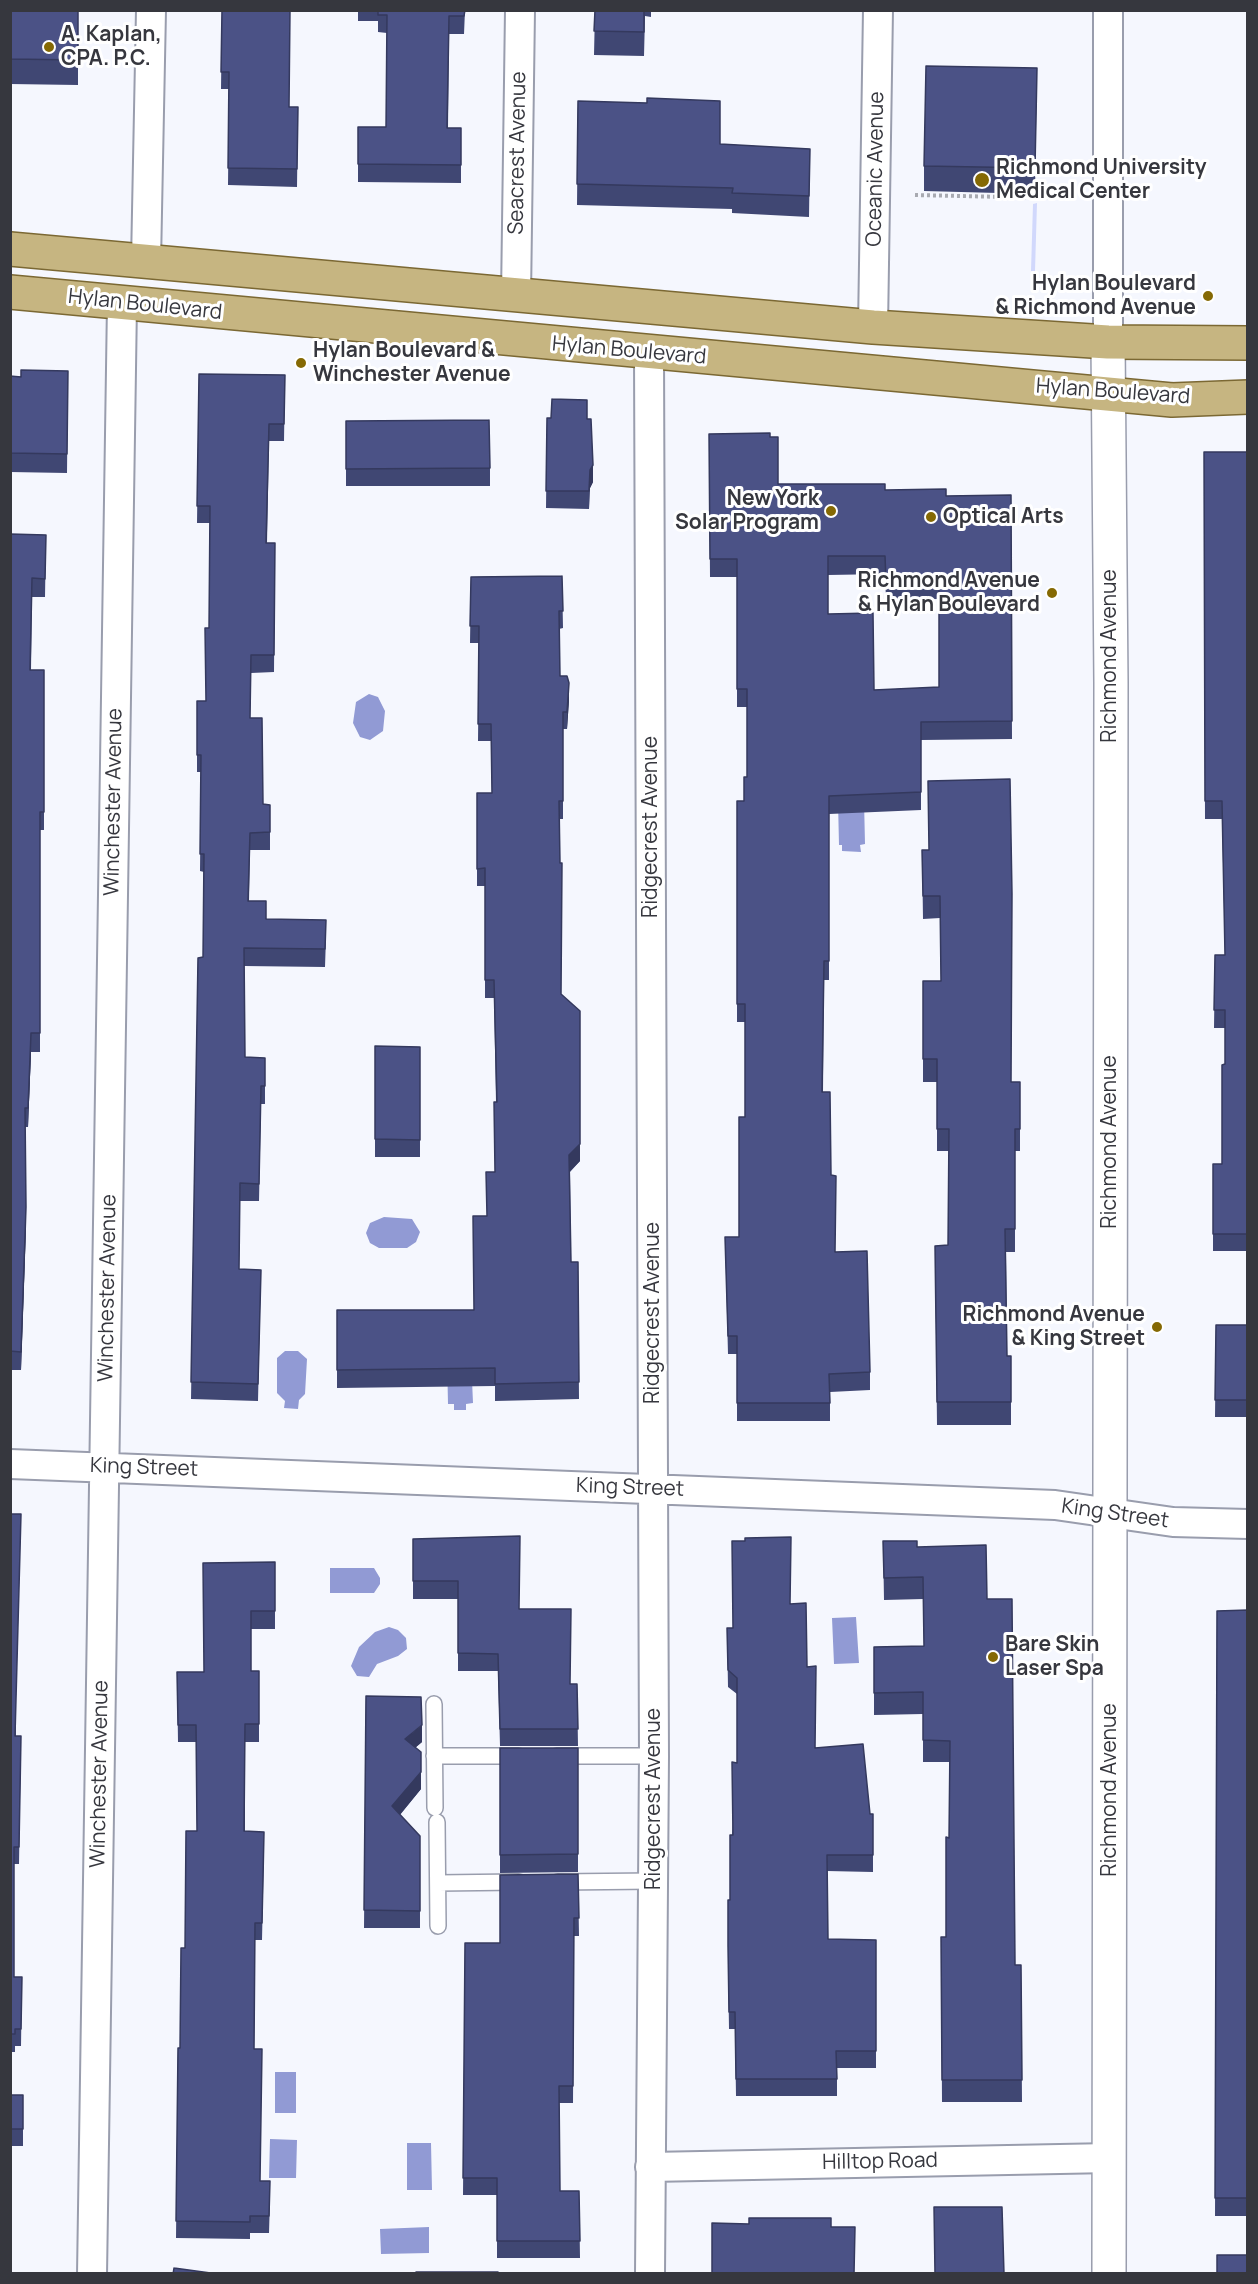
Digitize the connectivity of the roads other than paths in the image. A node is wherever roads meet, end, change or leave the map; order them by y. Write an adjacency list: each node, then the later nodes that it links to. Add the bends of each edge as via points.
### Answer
1 (151, 10): 6 (street)
2 (520, 10): 8 (street, Seacrest Avenue)
3 (878, 10): 10 (street, Oceanic Avenue)
4 (1108, 10): 11 (street, Richmond Avenue)
5 (10, 249): 6 (main road, Hylan Boulevard)
6 (146, 262): 8 (main road, Hylan Boulevard)
7 (10, 292): 9 (main road, Hylan Boulevard)
8 (516, 296): 10 (main road, Hylan Boulevard)
9 (122, 303): 13 (main road, Hylan Boulevard); 17 (street, Winchester Avenue)
10 (873, 327): 11 (main road, Hylan Boulevard)
11 (1108, 342): 12 (main road, Hylan Boulevard); 14 (main road, Richmond Avenue)
12 (1248, 343)
13 (649, 353): 14 (main road, Hylan Boulevard); 18 (street, Ridgecrest Avenue)
14 (1108, 393): 15 (main road, Hylan Boulevard, via 1172,400); 19 (main road, Richmond Avenue)
15 (1248, 397)
16 (10, 1464): 17 (street, King Street)
17 (105, 1466): 18 (street, King Street); 29 (street, Winchester Avenue)
18 (653, 1489): 19 (street, King Street, via 1055,1505); 23 (street, Ridgecrest Avenue)
19 (1109, 1513): 20 (street, King Street, via 1173,1522); 27 (main road, Richmond Avenue)
20 (1248, 1524)
21 (434, 1704): 22 (lane)
22 (434, 1756): 23 (lane); 25 (lane)
23 (654, 1756): 24 (street, Ridgecrest Avenue)
24 (654, 1881): 25 (lane); 28 (street, Ridgecrest Avenue)
25 (438, 1883): 26 (lane)
26 (438, 1926)
27 (1110, 2158): 28 (street, Hilltop Road); 31 (main road, Richmond Avenue)
28 (650, 2167): 30 (street, Ridgecrest Avenue)
29 (92, 2274)
30 (650, 2274)
31 (1109, 2274)

